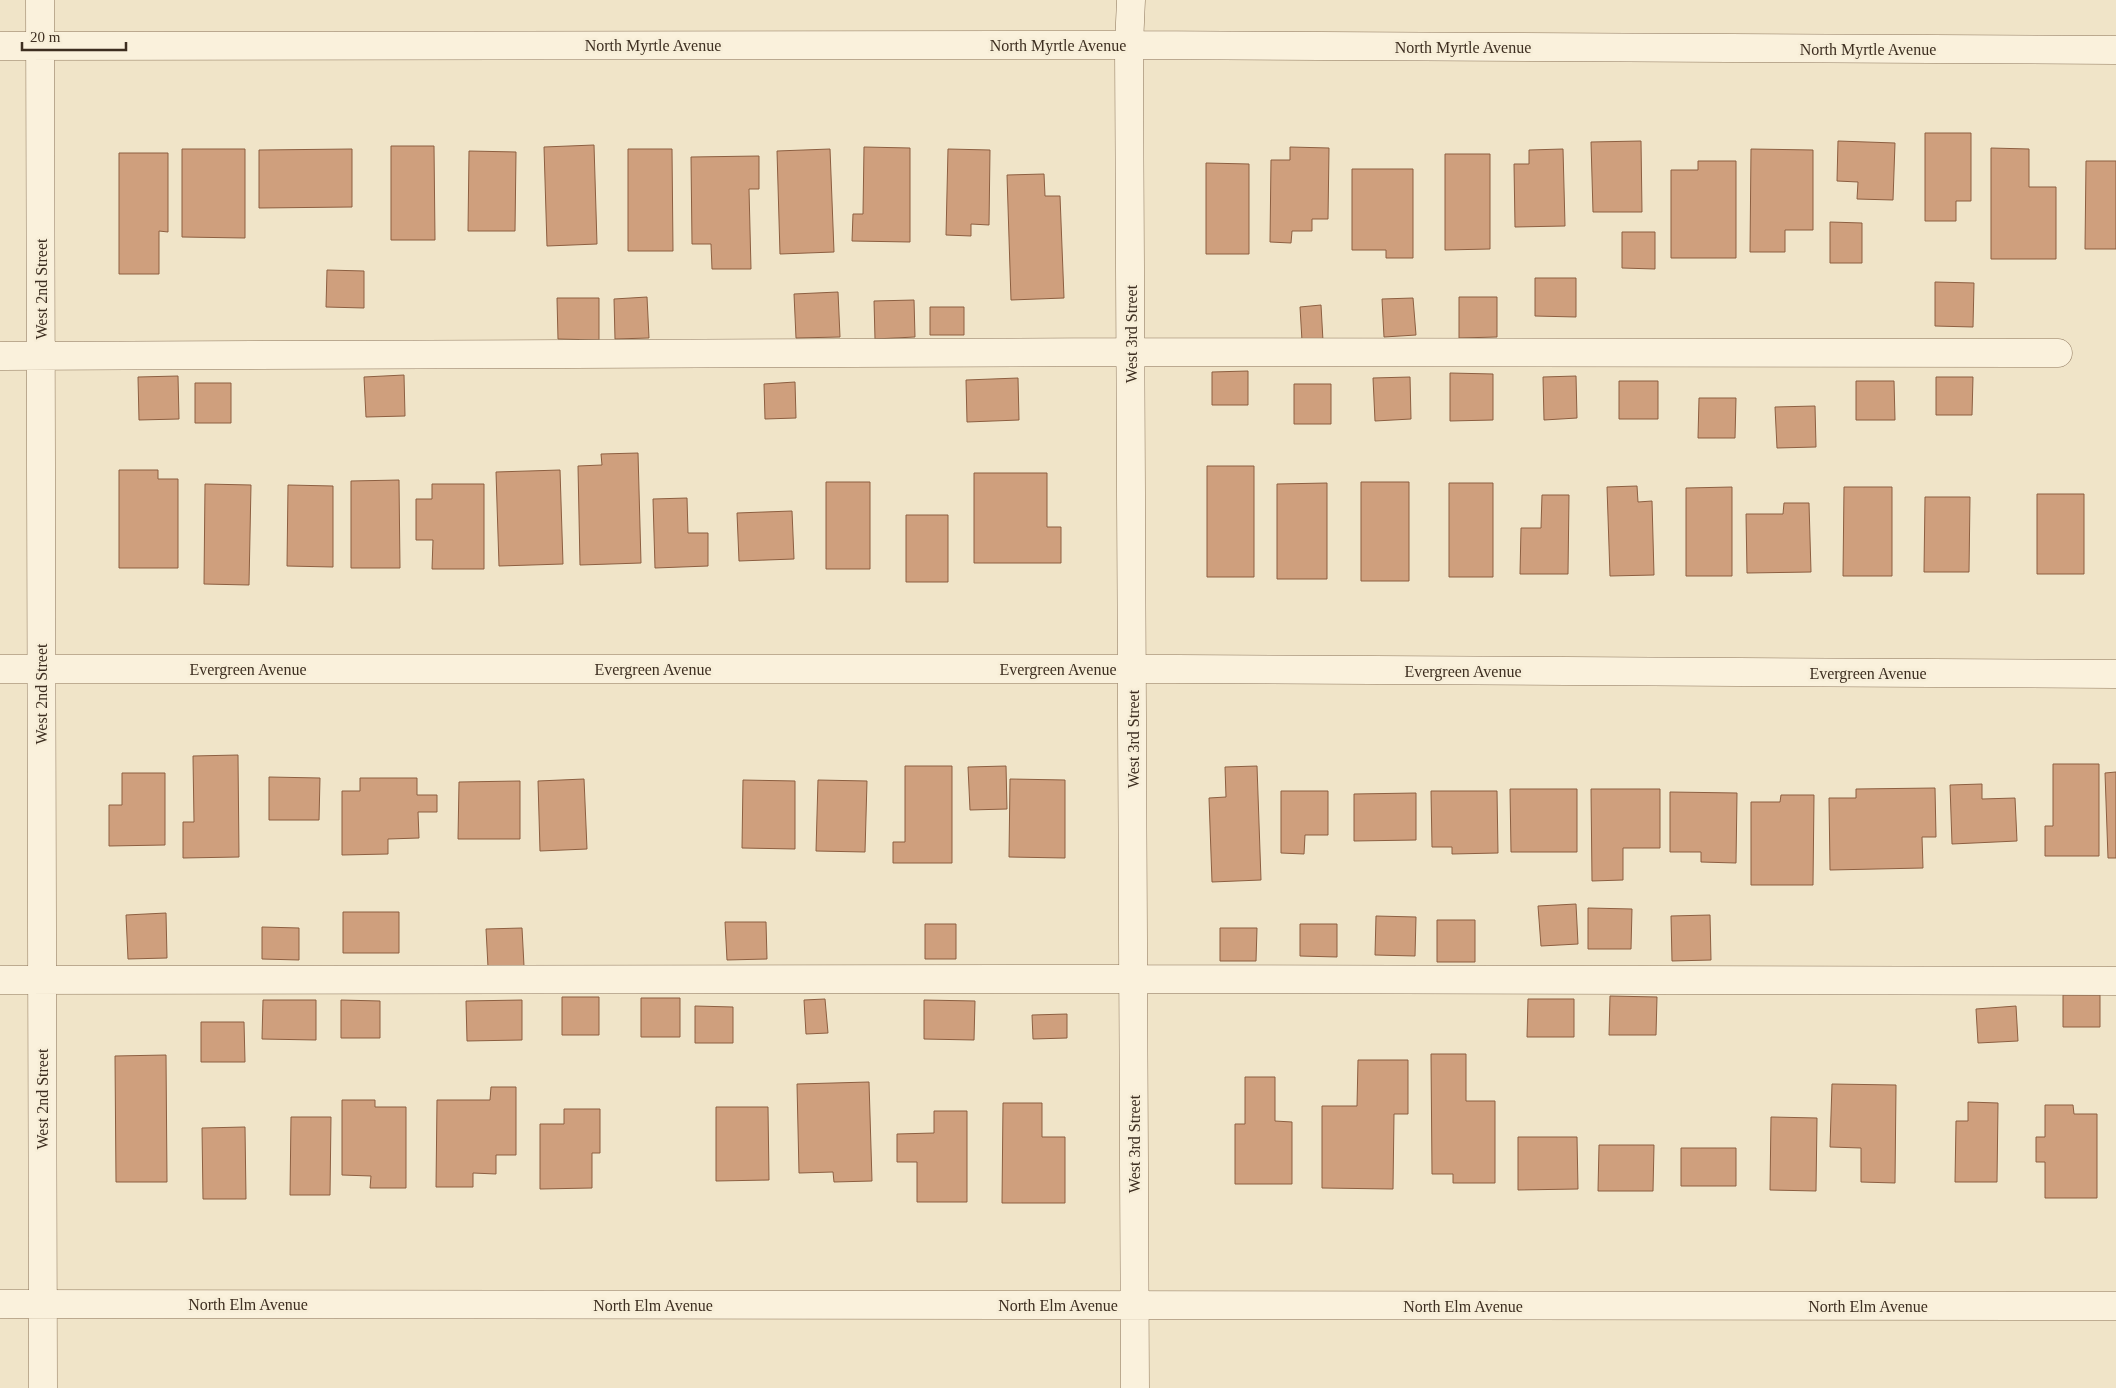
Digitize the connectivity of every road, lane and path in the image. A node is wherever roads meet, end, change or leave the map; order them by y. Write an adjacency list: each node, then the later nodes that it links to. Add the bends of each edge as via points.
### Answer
1 (40, 0): 5 (street, West 2nd Street)
2 (1131, 0): 3 (street, West 3rd Street)
3 (1129, 45): 5 (street, North Myrtle Avenue); 6 (street, North Myrtle Avenue); 7 (street, West 3rd Street)
4 (0, 46): 5 (street, North Myrtle Avenue)
5 (40, 46): 10 (street, West 2nd Street)
6 (2116, 50)
7 (1131, 352): 8 (street); 10 (street); 13 (street, West 3rd Street)
8 (2058, 353)
9 (0, 356): 10 (street)
10 (41, 356): 12 (street, West 2nd Street)
11 (0, 669): 12 (street, Evergreen Avenue)
12 (41, 669): 13 (street, Evergreen Avenue); 17 (street, West 2nd Street)
13 (1132, 669): 14 (street, Evergreen Avenue); 15 (street, West 3rd Street)
14 (2116, 674)
15 (1134, 978): 17 (street); 18 (street); 21 (street, West 3rd Street)
16 (0, 980): 17 (street)
17 (42, 980): 20 (street, West 2nd Street)
18 (2116, 981)
19 (0, 1304): 20 (street, North Elm Avenue)
20 (42, 1304): 21 (street, North Elm Avenue); 23 (street, West 2nd Street)
21 (1135, 1306): 22 (street, North Elm Avenue); 24 (street, West 3rd Street)
22 (2116, 1306)
23 (43, 1388)
24 (1135, 1388)

